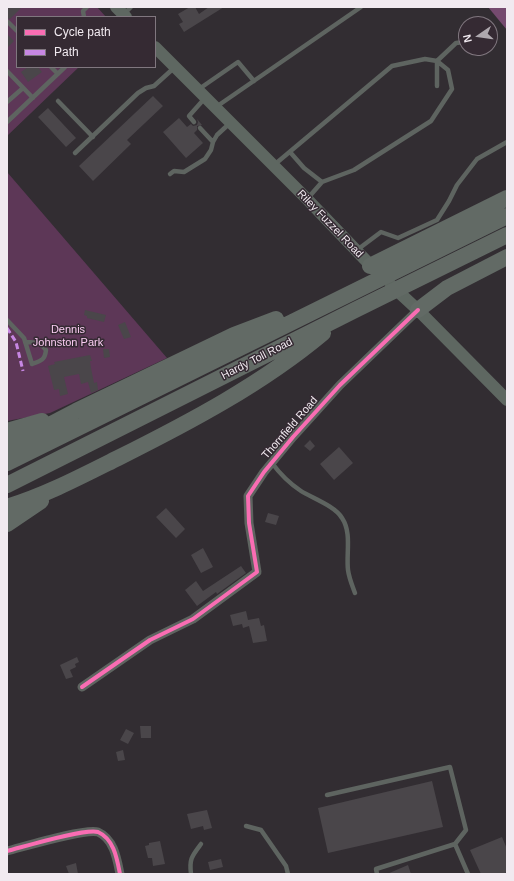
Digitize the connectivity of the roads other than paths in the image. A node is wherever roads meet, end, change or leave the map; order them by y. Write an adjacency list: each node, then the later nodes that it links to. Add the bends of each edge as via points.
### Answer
1 (87, 7): 3 (lane, via 83,11)
2 (361, 7): 14 (lane)
3 (84, 16)
4 (8, 22): 5 (lane)
5 (16, 30)
6 (458, 43): 8 (lane)
7 (156, 48): 9 (main road, Riley Fuzzel Road)
8 (437, 61): 15 (lane); 29 (lane, via 425,59 392,66); 33 (lane, via 448,70 452,89 431,121 354,170)
9 (175, 67): 17 (main road, Riley Fuzzel Road); 26 (lane, via 154,86 138,93)
10 (52, 68): 13 (lane)
11 (65, 68): 13 (lane)
12 (7, 70): 16 (lane)
13 (58, 74): 18 (lane)
14 (254, 81): 17 (lane, via 238,62); 21 (lane)
15 (438, 86)
16 (23, 88): 18 (lane); 20 (lane)
17 (201, 94): 21 (main road, Riley Fuzzel Road); 23 (lane, via 189,116)
18 (33, 98): 22 (lane)
19 (58, 101): 26 (lane)
20 (7, 102)
21 (215, 108): 24 (main road, Riley Fuzzel Road)
22 (7, 122)
23 (194, 122)
24 (230, 123): 27 (lane); 31 (main road, Riley Fuzzel Road)
25 (200, 128): 27 (lane)
26 (93, 137): 30 (lane)
27 (213, 142): 32 (lane, via 212,150 205,159 184,172)
28 (507, 142): 38 (lane, via 477,159 457,185 436,220 398,238 381,232)
29 (290, 152): 31 (lane); 33 (lane, via 304,168)
30 (75, 153)
31 (273, 166): 35 (main road, Riley Fuzzel Road)
32 (170, 174)
33 (322, 182): 35 (lane)
34 (507, 198): 40 (highway)
35 (307, 199): 38 (main road, Riley Fuzzel Road)
36 (502, 218): 41 (highway, Hardy Toll Road)
37 (507, 235): 43 (highway, Hardy Toll Road)
38 (355, 251): 40 (main road, Riley Fuzzel Road)
39 (507, 257): 42 (highway, via 448,288)
40 (370, 266): 42 (main road, Riley Fuzzel Road)
41 (324, 306): 47 (highway, via 280,318 234,335 76,411); 48 (highway, Hardy Toll Road)
42 (418, 310): 46 (main road, Riley Fuzzel Road); 49 (street, Thornfield Road, via 340,385)
43 (350, 313): 50 (highway, Hardy Toll Road); 51 (highway, via 300,352 250,386 191,421)
44 (7, 320): 45 (lane)
45 (25, 342): 45 (lane, via 32,364 40,362 46,350 36,342)
46 (507, 400)
47 (12, 437)
48 (7, 463)
49 (272, 463): 54 (lane, via 284,478 342,518 346,526 348,543 349,579); 55 (street, Thornfield Road, via 248,496 249,523 257,572 193,619 150,640)
50 (7, 484)
51 (62, 486): 52 (highway); 53 (highway)
52 (7, 507)
53 (7, 524)
54 (355, 593)
55 (82, 687)
56 (328, 794): 59 (lane, via 450,767 466,830)
57 (246, 826): 63 (lane, via 261,830 286,866)
58 (201, 844): 62 (lane, via 192,855)
59 (455, 844): 64 (lane, via 376,869); 65 (lane)
60 (7, 851): 61 (street, via 72,834 97,832 113,847)
61 (120, 874)
62 (191, 874)
63 (288, 874)
64 (377, 874)
65 (468, 874)

